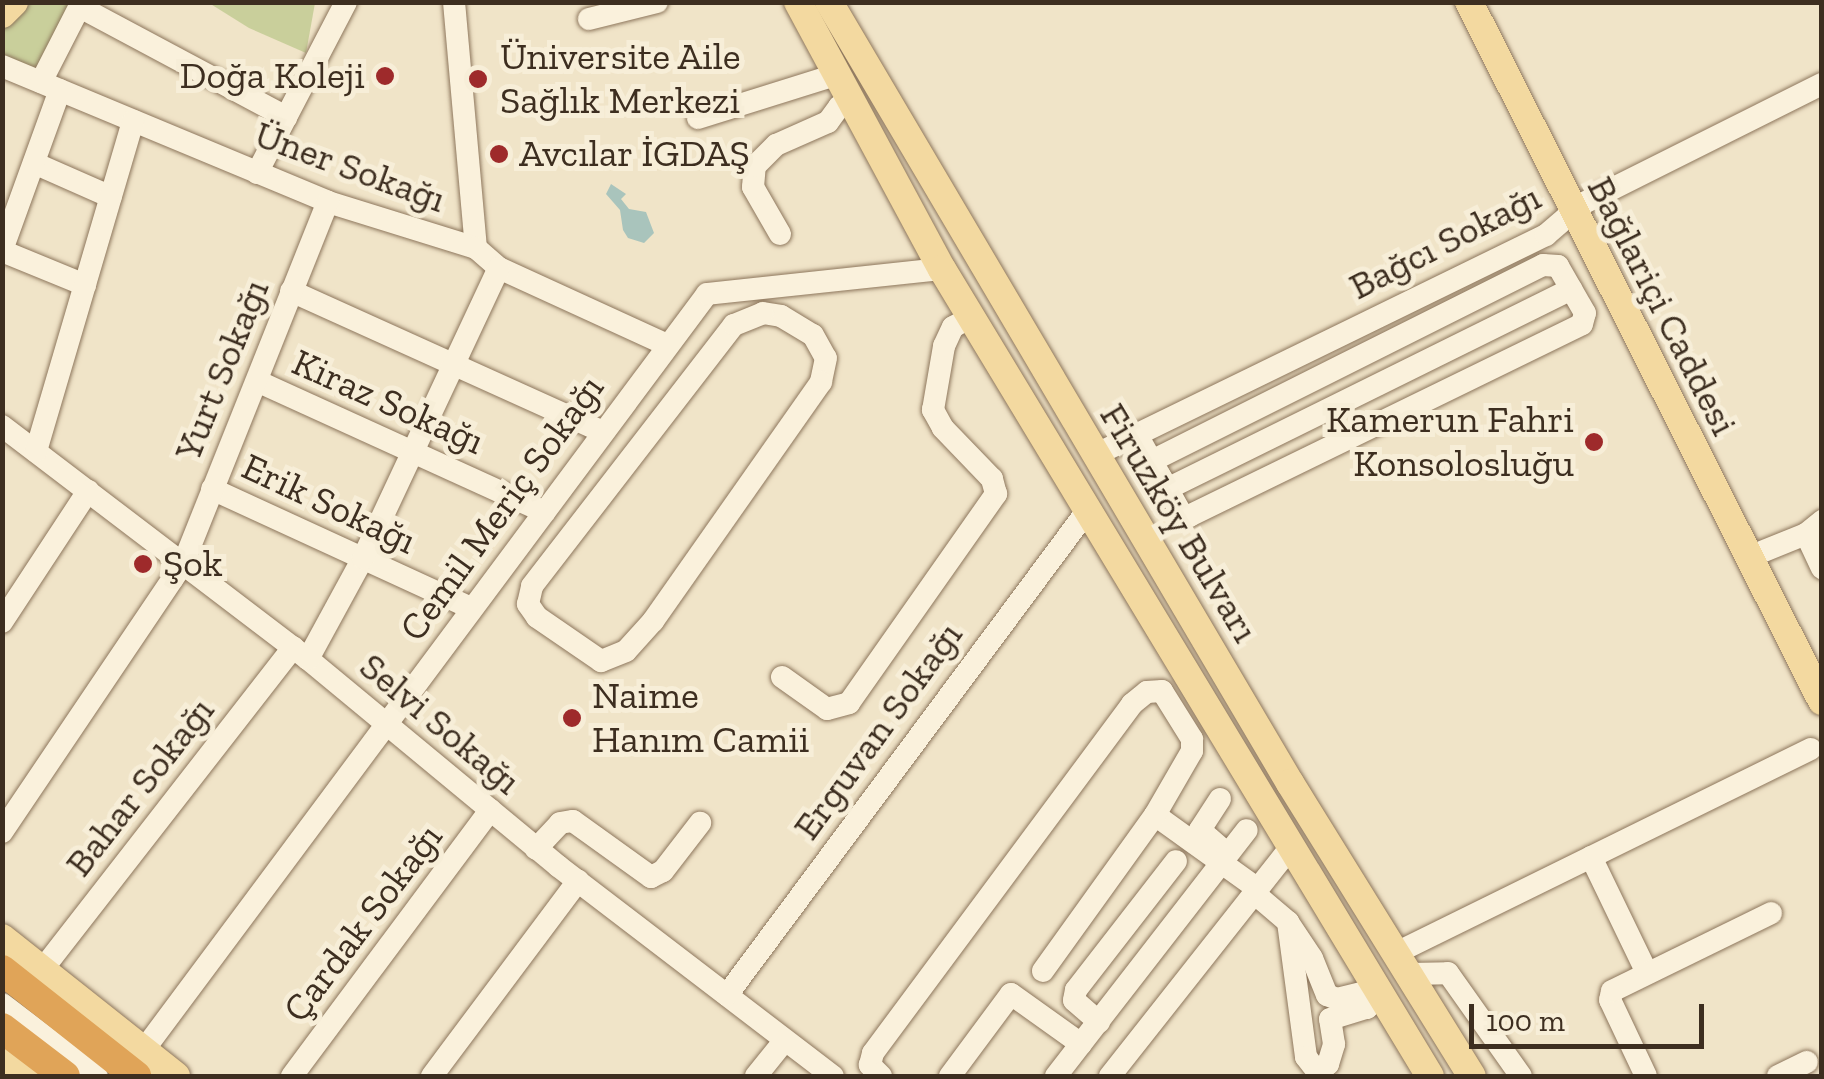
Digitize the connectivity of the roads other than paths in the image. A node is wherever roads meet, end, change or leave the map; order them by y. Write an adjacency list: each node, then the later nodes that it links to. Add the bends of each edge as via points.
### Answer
1 (346, 2): 14 (street)
2 (454, 2): 23 (street)
3 (657, 2): 8 (street)
4 (798, 2): 10 (main road, Firuzköy Bulvarı)
5 (829, 2): 41 (main road, Firuzköy Bulvarı)
6 (1469, 2): 21 (main road, Bağlariçi Caddesi)
7 (81, 5): 12 (street); 14 (street)
8 (589, 19)
9 (5, 74): 12 (street, Üner Sokağı)
10 (838, 74): 13 (main road, Firuzköy Bulvarı); 15 (street)
11 (1822, 84): 21 (street, Bağcı Sokağı)
12 (50, 86): 16 (street, Üner Sokağı); 17 (street)
13 (854, 102): 22 (street, via 776,145 755,166 753,187); 26 (main road, Firuzköy Bulvarı)
14 (286, 116): 18 (street)
15 (698, 118)
16 (133, 121): 18 (street, Üner Sokağı); 19 (street)
17 (34, 163): 19 (street); 24 (street)
18 (257, 173): 20 (street, Üner Sokağı)
19 (111, 197): 27 (street)
20 (328, 202): 23 (street, Üner Sokağı); 29 (street, Yurt Sokağı)
21 (1572, 214): 37 (street, Bağcı Sokağı, via 1546,234); 49 (main road, Bağlariçi Caddesi)
22 (780, 234)
23 (476, 248): 25 (street, Üner Sokağı)
24 (2, 250): 27 (street)
25 (499, 268): 31 (street, Üner Sokağı); 33 (street, Bahar Sokağı)
26 (942, 269): 30 (main road, Firuzköy Bulvarı); 31 (street, Cemil Meriç Sokağı, via 707,294)
27 (85, 285): 39 (street)
28 (1571, 288): 42 (street, via 1558,266 1543,266); 44 (street); 44 (street, via 1585,319 1565,332 1190,516)
29 (291, 291): 33 (street); 34 (street, Yurt Sokağı)
30 (972, 316): 32 (main road, Firuzköy Bulvarı); 58 (street, via 953,327 944,346 932,410 992,480 996,494 849,703 827,708)
31 (668, 345): 35 (street, Cemil Meriç Sokağı)
32 (991, 345): 41 (main road, via 1019,367 1064,439); 46 (main road, Firuzköy Bulvarı)
33 (453, 365): 35 (street); 40 (street, Bahar Sokağı)
34 (257, 381): 40 (street, Kiraz Sokağı); 43 (street, Yurt Sokağı)
35 (607, 423): 38 (street); 47 (street, Cemil Meriç Sokağı)
36 (2, 426): 39 (street, Selvi Sokağı)
37 (1137, 435): 41 (street, Bağcı Sokağı); 42 (street)
38 (646, 444): 38 (street, via 745,317 782,316 813,335 826,358 821,382 653,620 626,651 601,661 528,604 532,586)
39 (36, 452): 45 (street, Selvi Sokağı)
40 (413, 452): 47 (street, Kiraz Sokağı); 50 (street, Bahar Sokağı)
41 (1095, 456): 55 (main road, Firuzköy Bulvarı)
42 (1153, 460): 44 (street)
43 (212, 489): 50 (street, Erik Sokağı); 51 (street, Yurt Sokağı)
44 (1167, 489)
45 (88, 492): 51 (street, Selvi Sokağı); 54 (street)
46 (1087, 511): 55 (main road, via 1116,524 1163,598); 69 (main road, Firuzköy Bulvarı); 85 (street, Erguvan Sokağı)
47 (545, 512): 53 (street, Cemil Meriç Sokağı)
48 (1814, 528): 49 (street); 52 (street)
49 (1749, 557): 56 (main road, Bağlariçi Caddesi)
50 (363, 558): 53 (street, Erik Sokağı); 57 (street, Bahar Sokağı)
51 (183, 564): 57 (street, Selvi Sokağı); 68 (street, Yurt Sokağı)
52 (1822, 570)
53 (471, 608): 61 (street, Cemil Meriç Sokağı)
54 (2, 622)
55 (1198, 629): 79 (main road, Firuzköy Bulvarı)
56 (1793, 642): 59 (main road, Bağlariçi Caddesi); 60 (main road, Bağlariçi Caddesi)
57 (300, 653): 61 (street, Selvi Sokağı); 81 (street, Bahar Sokağı)
58 (782, 678)
59 (1822, 687)
60 (1822, 701)
61 (386, 725): 64 (street, Selvi Sokağı); 93 (street, Cemil Meriç Sokağı)
62 (1810, 749): 71 (street)
63 (1220, 799): 72 (street, via 1200,830)
64 (490, 810): 70 (street, Selvi Sokağı); 99 (street, Çardak Sokağı)
65 (1155, 815): 72 (street); 82 (street); 103 (street, via 1181,774 1192,739 1162,691 1147,692 1132,704 884,1038 870,1065)
66 (700, 823): 70 (street, via 651,877 574,821 560,823)
67 (1247, 830): 72 (street)
68 (2, 832)
69 (1290, 848): 75 (street); 84 (main road, Firuzköy Bulvarı)
70 (536, 849): 74 (street, Selvi Sokağı)
71 (1591, 857): 79 (street); 83 (street)
72 (1225, 858): 75 (street); 87 (street)
73 (1176, 861): 87 (street, via 1076,990 1074,1000)
74 (578, 881): 85 (street, Selvi Sokağı); 100 (street)
75 (1256, 891): 77 (street); 106 (street)
76 (1772, 913): 83 (street)
77 (1288, 922): 84 (street, via 1327,996); 84 (street, via 1306,1057 1317,1071 1328,1064 1334,1044 1330,1019 1367,1008)
78 (2, 938): 81 (main road)
79 (1403, 964): 94 (main road, Firuzköy Bulvarı); 108 (street, via 1448,973)
80 (2, 970): 93 (highway)
81 (42, 970): 93 (main road)
82 (1042, 971)
83 (1646, 971): 109 (street, via 1619,984 1610,1000)
84 (1378, 989): 94 (main road, via 1399,987); 107 (main road, Firuzköy Bulvarı)
85 (719, 995): 89 (street, Selvi Sokağı)
86 (2, 1004): 97 (street)
87 (1099, 1022): 90 (street)
88 (2, 1028): 96 (highway)
89 (785, 1040): 101 (street); 102 (street, Selvi Sokağı)
90 (1081, 1044): 104 (street, via 1011,994); 105 (street)
91 (2, 1059): 95 (main road)
92 (1808, 1062): 110 (street)
93 (140, 1064): 98 (main road)
94 (1469, 1072)
95 (25, 1076)
96 (65, 1076)
97 (97, 1076)
98 (176, 1076)
99 (292, 1076)
100 (432, 1076)
101 (756, 1076)
102 (833, 1076)
103 (882, 1076)
104 (950, 1076)
105 (1056, 1076)
106 (1110, 1076)
107 (1430, 1076)
108 (1521, 1076)
109 (1646, 1076)
110 (1778, 1076)

